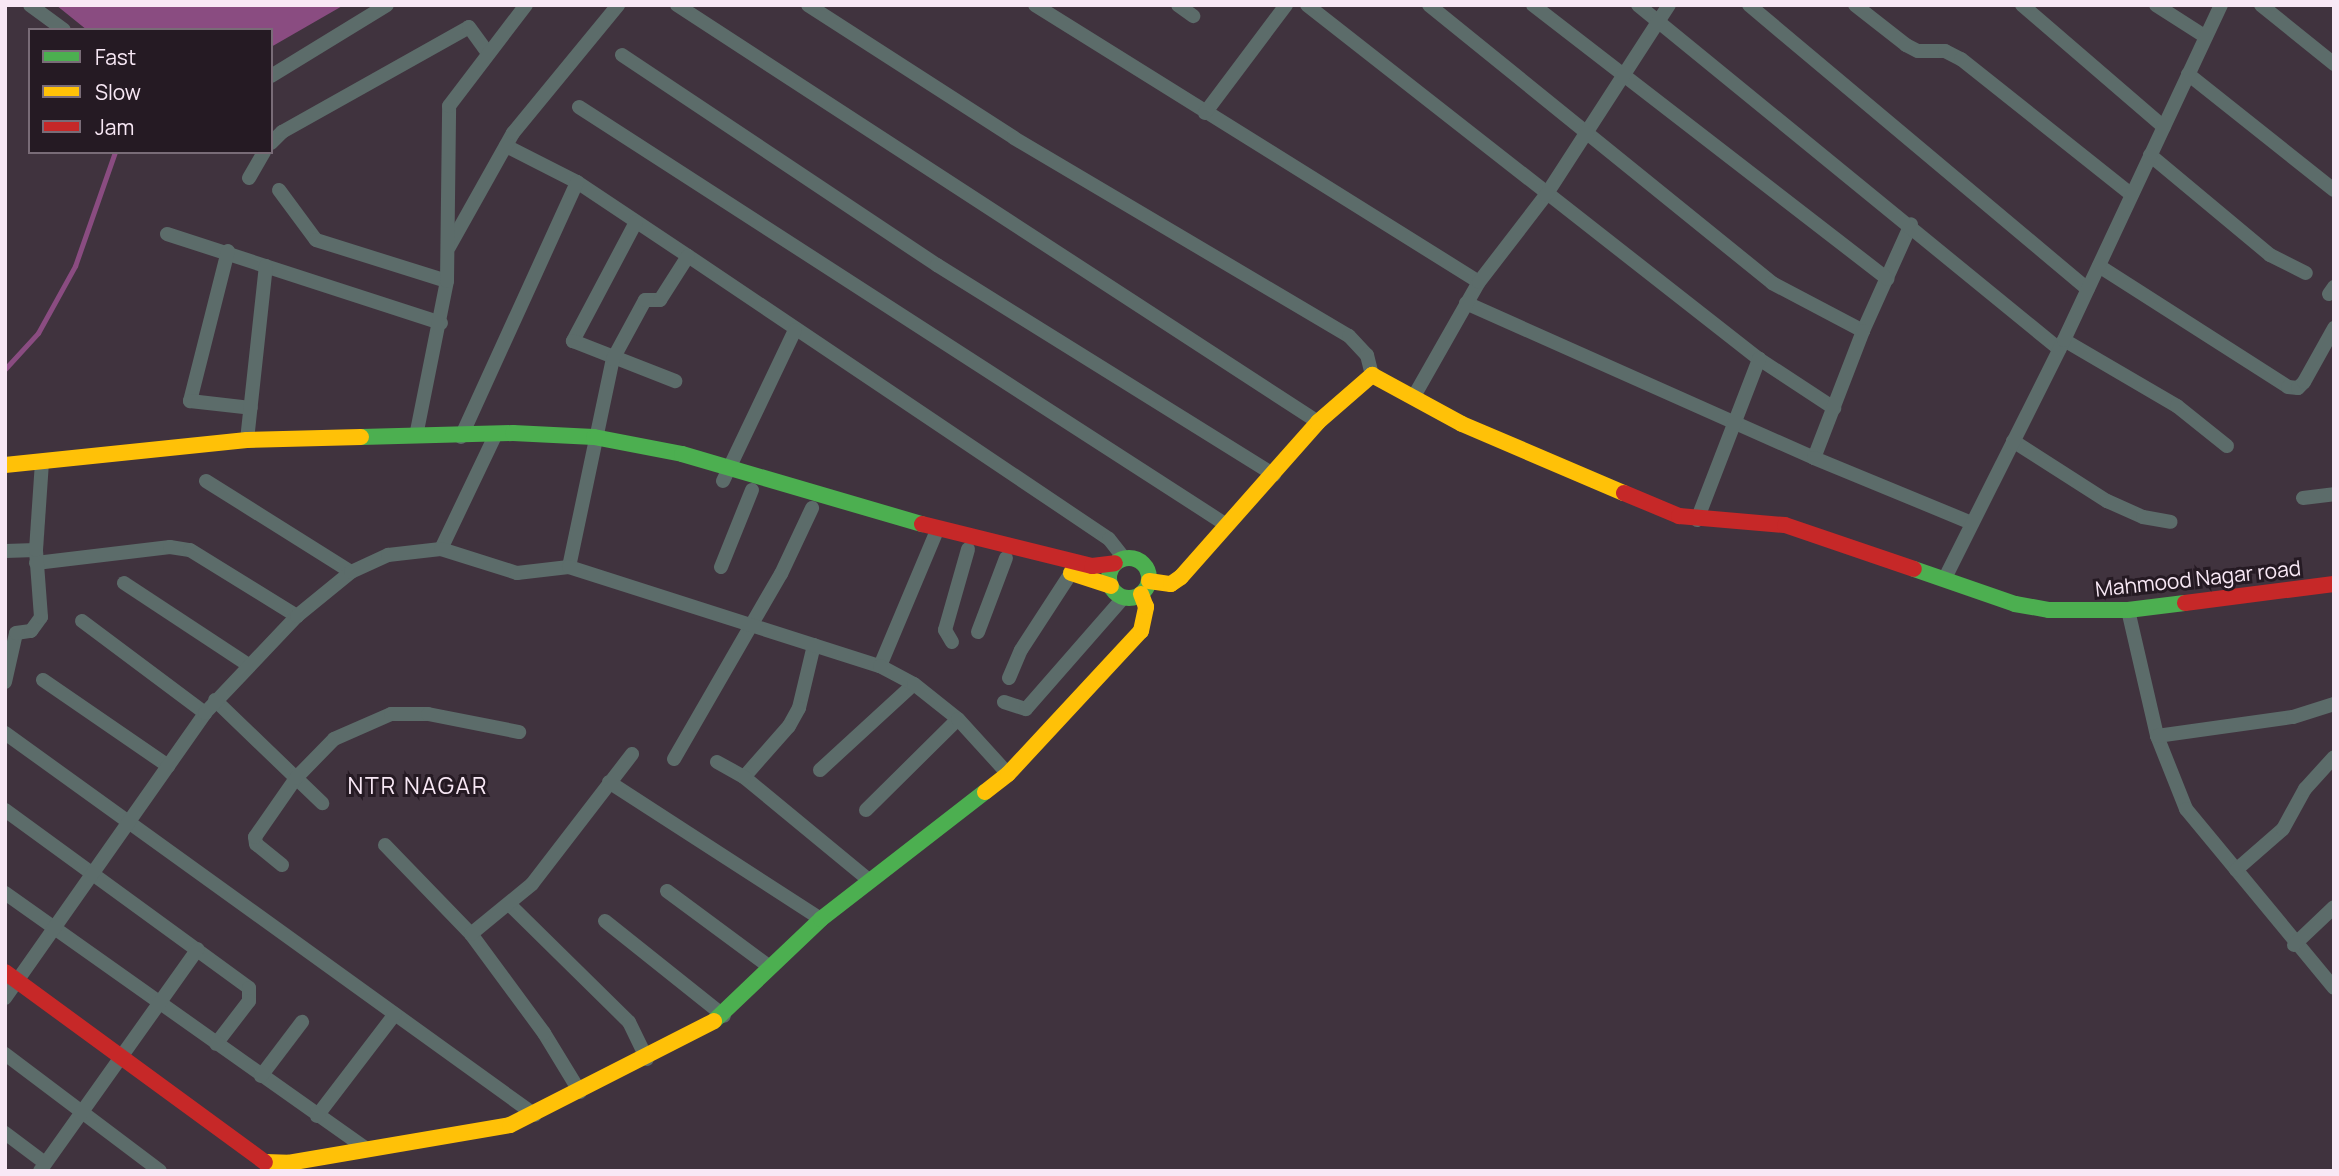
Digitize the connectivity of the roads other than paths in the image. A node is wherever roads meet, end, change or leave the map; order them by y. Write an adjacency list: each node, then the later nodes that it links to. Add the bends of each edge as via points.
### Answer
1 (30, 5): 23 (street)
2 (387, 5): 29 (street)
3 (526, 5): 25 (street)
4 (618, 5): 36 (street)
5 (677, 5): 71 (street)
6 (808, 5): 66 (street, via 1014,138 1349,336 1367,355)
7 (1035, 5): 32 (street)
8 (1178, 5): 21 (street)
9 (1286, 5): 32 (street)
10 (1307, 5): 43 (street)
11 (1429, 5): 34 (street)
12 (1533, 5): 30 (street)
13 (1638, 5): 22 (street)
14 (1669, 5): 22 (street)
15 (1749, 5): 57 (street)
16 (1855, 5): 44 (street, via 1906,46 1945,51 1961,59)
17 (2022, 5): 33 (street)
18 (2155, 5): 24 (street)
19 (2221, 5): 24 (street)
20 (2261, 5): 27 (street)
21 (1194, 16)
22 (1658, 22): 30 (street); 46 (street)
23 (61, 28)
24 (2206, 37): 28 (street)
25 (488, 53): 35 (street, via 469,27); 48 (street, via 449,106)
26 (622, 55): 84 (street, via 937,265)
27 (2334, 64)
28 (2188, 74): 33 (street); 42 (street)
29 (273, 75)
30 (1622, 77): 34 (street); 54 (street)
31 (579, 107): 93 (street)
32 (1205, 113): 56 (street)
33 (2164, 127): 38 (street)
34 (1588, 130): 43 (street); 62 (street, via 1772,283)
35 (273, 141)
36 (506, 146): 40 (street); 48 (street)
37 (263, 154): 39 (street)
38 (2150, 155): 44 (street); 53 (street, via 2270,255)
39 (249, 178)
40 (577, 182): 45 (street); 75 (street)
41 (279, 190): 55 (street, via 316,240)
42 (2334, 190)
43 (1546, 195): 56 (street); 65 (street)
44 (2132, 195): 52 (street)
45 (636, 222): 50 (street); 64 (street, via 573,341)
46 (1911, 224): 54 (street); 63 (street)
47 (167, 234): 49 (street)
48 (449, 248): 55 (street)
49 (228, 251): 51 (street); 69 (street, via 190,401)
50 (688, 257): 61 (street); 64 (street, via 660,300 645,300)
51 (266, 266): 59 (street); 69 (street)
52 (2099, 266): 57 (street); 60 (street, via 2288,387 2298,388 2304,382)
53 (2306, 274)
54 (1887, 279): 62 (street)
55 (447, 281): 59 (street)
56 (1479, 282): 58 (street)
57 (2088, 289): 63 (street)
58 (1466, 303): 68 (street); 72 (street)
59 (441, 323): 73 (street)
60 (2334, 328)
61 (795, 330): 83 (street); 100 (street, via 1109,539)
62 (1863, 331): 70 (street)
63 (2061, 344): 77 (street); 79 (street, via 2170,401)
64 (613, 359): 67 (street); 78 (street)
65 (1759, 359): 70 (street); 72 (street)
66 (1372, 375): 68 (main road, Mahmood Nagar road); 71 (main road)
67 (675, 381)
68 (1413, 398): 90 (main road, Mahmood Nagar road, via 1462,424)
69 (251, 408): 76 (street)
70 (1834, 408): 80 (street)
71 (1318, 422): 84 (main road)
72 (1732, 424): 80 (street); 90 (street)
73 (416, 436): 75 (main road); 76 (main road)
74 (495, 436): 75 (main road); 78 (main road); 95 (street)
75 (461, 437)
76 (247, 440): 81 (main road)
77 (2013, 441): 91 (street, via 2107,501 2143,517); 92 (street)
78 (593, 443): 83 (main road); 101 (street)
79 (2227, 446)
80 (1814, 458): 92 (street)
81 (42, 462): 82 (main road); 98 (street)
82 (5, 465)
83 (725, 474): 86 (main road); 94 (main road)
84 (1275, 475): 93 (main road)
85 (206, 481): 103 (street)
86 (752, 490): 89 (main road); 102 (street)
87 (2334, 494): 88 (street)
88 (2303, 498)
89 (812, 508): 94 (main road); 113 (street, via 780,574)
90 (1698, 520): 105 (main road, Mahmood Nagar road, via 1785,525)
91 (2171, 522)
92 (1972, 523): 105 (street)
93 (1225, 524): 108 (main road, via 1181,577 1171,584)
94 (936, 535): 96 (main road); 100 (main road, via 1091,566); 119 (street)
95 (441, 549): 101 (street, via 516,573); 103 (street, via 388,555)
96 (968, 549): 99 (main road); 116 (street, via 945,630)
97 (5, 551): 98 (street)
98 (36, 557): 111 (street, via 190,550); 115 (street, via 41,617 31,631)
99 (1006, 558): 104 (main road); 114 (street)
100 (1120, 561): 108 (main road, via 1143,563); 109 (main road)
101 (569, 567): 113 (street)
102 (721, 567)
103 (351, 572): 111 (street)
104 (1071, 573): 109 (main road); 120 (street, via 1021,650)
105 (1945, 578): 110 (main road, Mahmood Nagar road, via 2015,604 2049,610)
106 (124, 583): 118 (street)
107 (2334, 584): 110 (main road, Mahmood Nagar road)
108 (1145, 588): 109 (main road); 138 (main road, via 1141,631)
109 (1117, 592): 125 (street, via 1027,709)
110 (2128, 610): 131 (street)
111 (297, 616): 118 (street)
112 (82, 621): 127 (street)
113 (748, 624): 117 (street); 134 (street)
114 (978, 632)
115 (11, 633): 122 (street)
116 (952, 642)
117 (814, 645): 119 (street); 139 (street, via 799,708)
118 (247, 664): 124 (street)
119 (880, 666): 123 (street)
120 (1009, 678)
121 (43, 680): 136 (street)
122 (5, 682)
123 (914, 684): 128 (street); 137 (street)
124 (215, 700): 127 (street); 140 (street)
125 (1004, 702)
126 (2334, 704): 131 (street, via 2293,717)
127 (205, 713): 136 (street)
128 (958, 719): 138 (street); 144 (street)
129 (519, 732): 140 (street, via 428,714 391,714 334,739)
130 (5, 733): 145 (street)
131 (2157, 736): 148 (street, via 2186,808)
132 (632, 754): 141 (street)
133 (2334, 757): 148 (street, via 2305,789 2283,829)
134 (674, 759)
135 (717, 762): 139 (street)
136 (168, 766): 145 (street)
137 (820, 770)
138 (1009, 774): 150 (main road)
139 (744, 777): 150 (street)
140 (296, 778): 142 (street); 147 (street, via 255,836 256,844)
141 (609, 782): 153 (street); 155 (street)
142 (322, 803)
143 (5, 810): 149 (street)
144 (866, 810)
145 (129, 821): 149 (street); 166 (street)
146 (384, 845): 158 (street)
147 (282, 865)
148 (2236, 870): 159 (street)
149 (93, 872): 157 (street); 160 (street)
150 (869, 880): 155 (main road)
151 (667, 891): 161 (street)
152 (5, 893): 157 (street)
153 (512, 906): 158 (street); 172 (street, via 629,1022)
154 (2334, 907): 159 (street)
155 (821, 919): 161 (main road)
156 (606, 920): 167 (street)
157 (55, 927): 162 (street); 165 (street)
158 (471, 934): 174 (street, via 544,1033)
159 (2294, 945): 163 (street)
160 (198, 949): 165 (street); 169 (street, via 252,995)
161 (771, 968): 167 (main road)
162 (11, 976): 164 (street); 171 (main road)
163 (2334, 988)
164 (5, 998)
165 (159, 1004): 169 (street); 171 (street)
166 (394, 1014): 176 (street); 177 (street)
167 (724, 1016): 172 (main road)
168 (302, 1022): 173 (street)
169 (216, 1044): 173 (street)
170 (5, 1054): 175 (street)
171 (120, 1059): 175 (street); 179 (main road, via 263,1162 288,1163)
172 (647, 1059): 174 (main road)
173 (261, 1076): 177 (street)
174 (580, 1093): 176 (main road)
175 (82, 1112): 180 (street); 181 (street)
176 (535, 1115): 179 (main road, via 510,1125)
177 (317, 1116): 179 (street)
178 (5, 1133): 180 (street)
179 (366, 1150)
180 (43, 1167)
181 (160, 1171)

